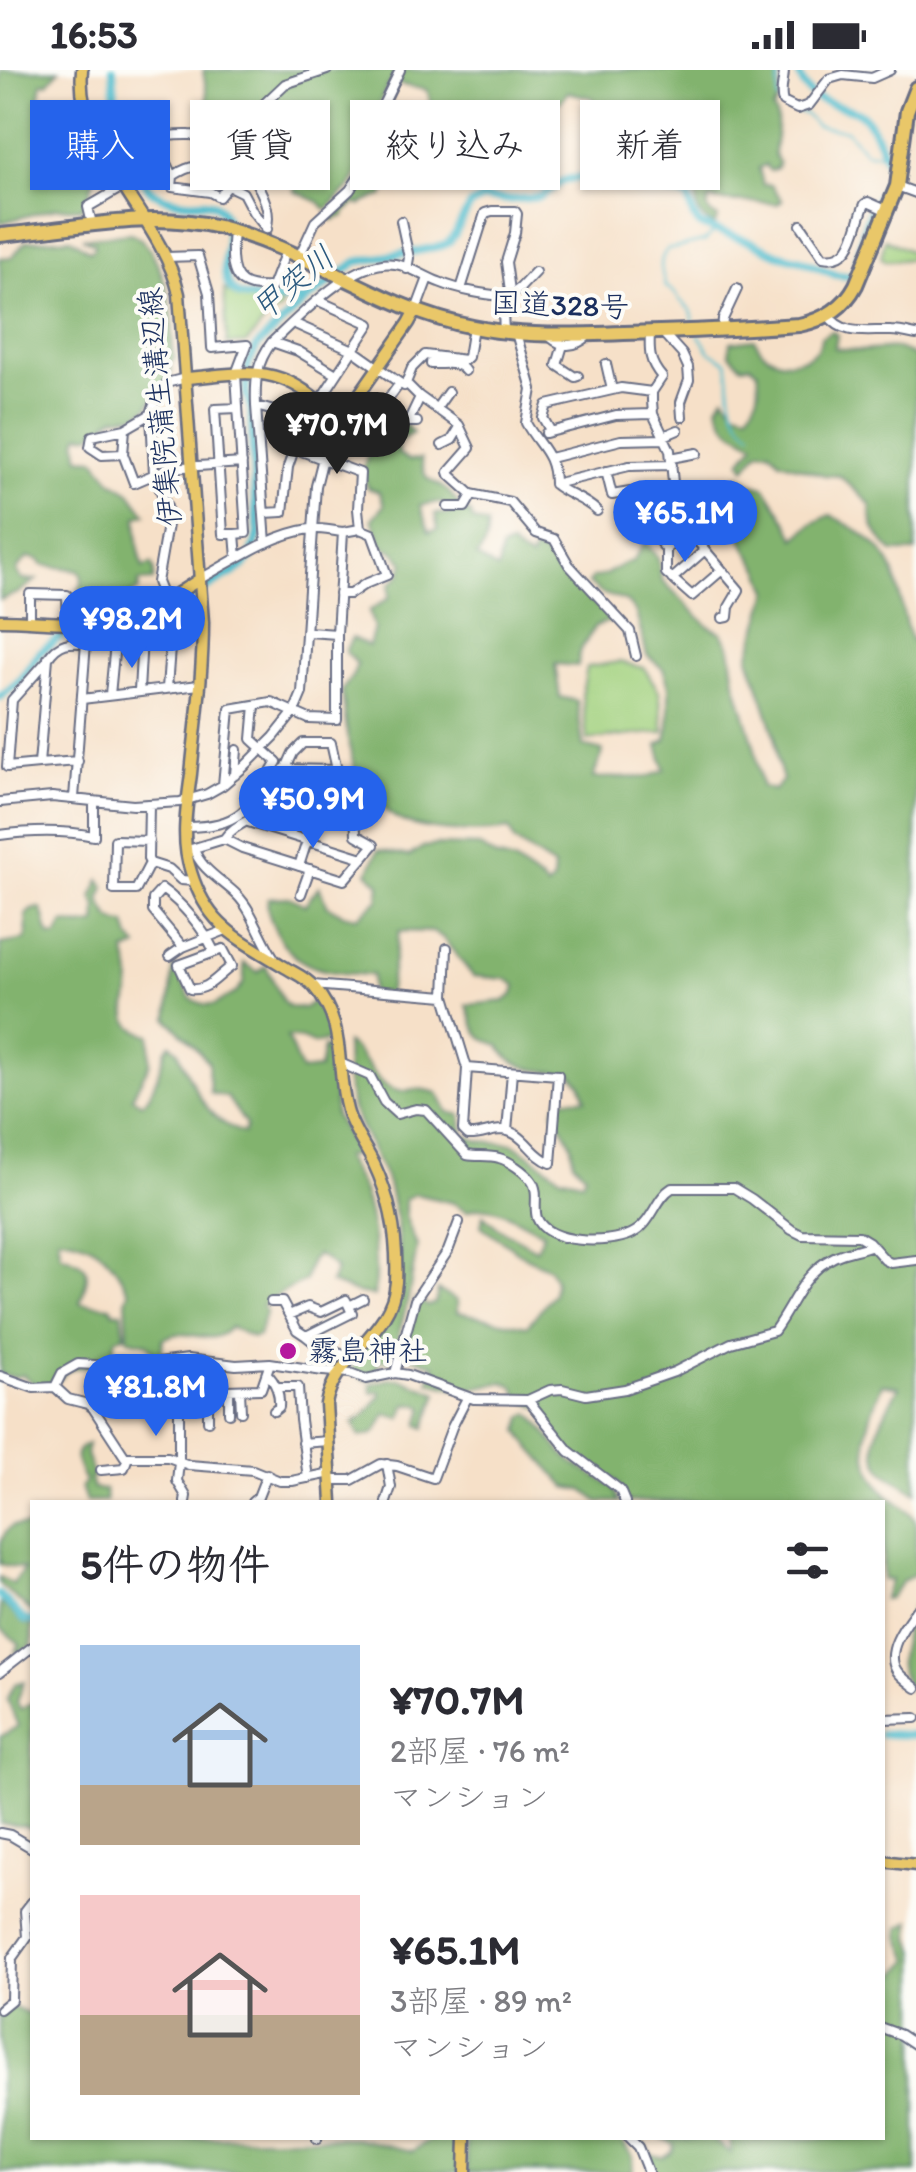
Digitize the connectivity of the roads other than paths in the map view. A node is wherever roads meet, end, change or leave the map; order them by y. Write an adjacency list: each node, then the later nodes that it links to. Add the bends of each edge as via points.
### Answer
1 (82, 70): 7 (main road, 伊集院蒲生溝辺線)
2 (327, 70): 8 (street, via 284,84)
3 (400, 70): 31 (street, via 376,119 359,178 314,222)
4 (784, 70): 5 (street, via 780,96 797,109 809,105 829,79 872,78)
5 (890, 70)
6 (916, 88): 12 (highway)
7 (83, 100)
8 (267, 100)
9 (190, 167): 11 (street)
10 (170, 169): 11 (street)
11 (173, 176): 13 (street, via 172,187)
12 (897, 186): 20 (street); 21 (highway)
13 (190, 189)
14 (117, 190): 24 (street, via 88,207)
15 (126, 190): 22 (main road, 伊集院蒲生溝辺線)
16 (195, 190): 17 (street, via 219,198)
17 (225, 190)
18 (238, 190): 27 (street)
19 (259, 190): 27 (street, via 270,217)
20 (916, 193)
21 (886, 210): 25 (street, via 868,202 850,248 837,258 823,258); 41 (highway, via 852,292)
22 (145, 220): 24 (highway, 国道328号); 26 (highway, 国道328号); 30 (main road, 伊集院蒲生溝辺線)
23 (401, 220): 32 (street)
24 (92, 224): 28 (highway, 国道328号)
25 (800, 225)
26 (233, 231): 27 (highway, 国道328号); 29 (street, via 232,269 240,282 272,288)
27 (262, 234): 29 (highway, 国道328号)
28 (0, 235)
29 (286, 252): 31 (highway, 国道328号)
30 (166, 257): 58 (street, via 198,256 209,293 212,348 247,345); 61 (main road, 伊集院蒲生溝辺線, via 179,294)
31 (300, 258): 34 (highway, 国道328号)
32 (407, 268): 34 (street, via 392,264); 35 (street)
33 (535, 272): 38 (street)
34 (345, 278): 39 (street); 40 (highway, 国道328号)
35 (428, 278): 36 (street); 40 (street)
36 (461, 289): 38 (street); 38 (street, via 485,213 513,211)
37 (737, 289): 44 (street)
38 (508, 297): 45 (street, via 503,312)
39 (319, 301): 42 (street); 52 (street, via 370,324)
40 (416, 310): 43 (highway, 国道328号); 55 (main road)
41 (828, 315): 44 (highway, 国道328号, via 799,325); 49 (street, via 846,330)
42 (293, 322): 50 (street); 52 (street)
43 (473, 327): 45 (highway, 国道328号); 53 (street, via 465,360)
44 (722, 329): 46 (highway, 国道328号)
45 (510, 332): 47 (highway, 国道328号); 86 (street, via 532,388 527,428)
46 (656, 332): 48 (highway, 国道328号); 67 (street, via 649,354 662,377); 76 (street, via 688,367)
47 (548, 335): 48 (highway, 国道328号); 51 (street)
48 (589, 335): 51 (street)
49 (916, 336)
50 (272, 342): 57 (street); 59 (street)
51 (562, 345): 60 (street, via 558,364)
52 (352, 350): 55 (street); 59 (street)
53 (432, 356): 56 (street, via 433,365); 63 (street, via 425,355)
54 (606, 364): 64 (street)
55 (378, 368): 63 (street); 77 (main road)
56 (465, 371)
57 (255, 373): 58 (main road); 69 (main road, via 282,378); 70 (street)
58 (238, 374): 61 (main road); 71 (street)
59 (336, 374): 69 (street)
60 (578, 376)
61 (186, 378): 73 (street, via 166,385); 98 (main road, 伊集院蒲生溝辺線)
62 (634, 379): 65 (street)
63 (403, 383): 68 (street); 78 (street)
64 (612, 390): 65 (street); 84 (street, via 548,405 543,418)
65 (633, 390): 67 (street)
66 (448, 392): 72 (street)
67 (652, 392): 74 (street)
68 (420, 398): 72 (street); 79 (street, via 408,422)
69 (319, 401): 77 (main road); 82 (street)
70 (256, 406): 82 (street); 106 (street)
71 (238, 408): 96 (street); 97 (street, via 214,409)
72 (436, 409): 75 (street)
73 (151, 414): 81 (street); 100 (street)
74 (653, 414): 84 (street); 87 (street)
75 (446, 416): 80 (street); 83 (street)
76 (682, 417)
77 (342, 419): 93 (street)
78 (373, 420)
79 (418, 422)
80 (439, 425)
81 (125, 429): 92 (street); 92 (street, via 92,436 90,447 102,456)
82 (301, 429): 90 (street)
83 (462, 430): 88 (street); 89 (street); 103 (street, via 470,448 449,472)
84 (550, 430): 86 (street)
85 (678, 430): 87 (street)
86 (538, 438): 94 (street)
87 (664, 438): 94 (street, via 621,440); 95 (street)
88 (442, 444)
89 (454, 446)
90 (293, 448): 93 (street); 106 (street, via 283,512)
91 (697, 453): 95 (street)
92 (123, 454): 100 (street, via 134,483)
93 (323, 458): 108 (street); 109 (street, via 360,473)
94 (550, 458): 101 (street)
95 (672, 462): 99 (street); 102 (street)
96 (242, 463): 97 (street); 113 (street, via 246,533)
97 (219, 464): 98 (street); 113 (street, via 223,534)
98 (192, 467): 100 (street); 120 (main road, 伊集院蒲生溝辺線)
99 (606, 472): 101 (street); 102 (street, via 612,496)
100 (154, 474): 122 (street, via 167,507 156,582)
101 (554, 484): 105 (street)
102 (674, 490): 107 (street)
103 (472, 494): 104 (street, via 465,507); 133 (street, via 510,502 536,533 554,539 568,565 630,631)
104 (448, 507)
105 (597, 512)
106 (264, 513): 114 (street)
107 (676, 516): 110 (street); 116 (street, via 641,517)
108 (313, 528): 111 (street); 114 (street); 128 (street)
109 (360, 529): 111 (street); 121 (street, via 372,534 387,576)
110 (688, 531): 115 (street); 116 (street)
111 (342, 532): 121 (street)
112 (712, 533): 115 (street)
113 (235, 534): 117 (street)
114 (266, 543): 117 (street)
115 (703, 547): 118 (street); 119 (street)
116 (666, 550): 119 (street)
117 (237, 558): 120 (street)
118 (721, 571): 119 (street, via 692,596); 123 (street, via 738,590)
119 (672, 579)
120 (201, 593): 122 (main road); 126 (street); 135 (main road, 伊集院蒲生溝辺線)
121 (339, 594): 129 (street)
122 (165, 602): 127 (main road, via 130,618)
123 (722, 618)
124 (0, 620): 125 (main road)
125 (30, 620): 127 (main road); 127 (street, via 30,594 67,595)
126 (172, 620): 130 (street); 136 (street)
127 (68, 622)
128 (308, 632): 129 (street); 141 (street)
129 (337, 634): 141 (street, via 337,720)
130 (142, 637): 132 (street); 137 (street)
131 (86, 642): 132 (street); 134 (street, via 68,642); 139 (street)
132 (116, 643): 138 (street)
133 (636, 656)
134 (48, 658): 145 (street); 145 (street, via 12,700 7,767)
135 (199, 684): 136 (street); 153 (main road, 伊集院蒲生溝辺線)
136 (167, 688): 137 (street)
137 (139, 692): 138 (street)
138 (110, 695): 139 (street)
139 (82, 698): 144 (street)
140 (255, 705): 141 (street, via 272,702); 142 (street, via 252,739); 149 (street, via 230,709)
141 (294, 712): 142 (street)
142 (263, 748): 148 (street); 158 (street, via 276,762 255,800 214,828)
143 (238, 750): 148 (street)
144 (78, 761): 145 (street); 152 (street)
145 (39, 764)
146 (284, 769): 147 (street); 147 (street, via 303,742 332,743); 151 (street)
147 (337, 770): 150 (street)
148 (235, 775): 149 (street)
149 (223, 784): 153 (street)
150 (348, 795): 151 (street); 166 (street, via 356,835 374,845)
151 (274, 797): 157 (street)
152 (74, 798): 154 (street); 155 (street)
153 (188, 800): 156 (street); 158 (main road, 伊集院蒲生溝辺線)
154 (0, 802)
155 (94, 802): 156 (street); 160 (street)
156 (149, 805): 164 (street)
157 (248, 822): 161 (street); 163 (street)
158 (185, 827): 165 (main road, 伊集院蒲生溝辺線)
159 (0, 834): 160 (street)
160 (94, 836): 162 (street)
161 (224, 839): 165 (street); 168 (street)
162 (115, 840): 164 (street); 167 (street, via 114,890 136,890)
163 (307, 840): 166 (street); 168 (street)
164 (148, 841): 167 (street)
165 (190, 849): 170 (main road, 伊集院蒲生溝辺線); 178 (street, via 242,900)
166 (363, 858): 169 (street, via 344,880)
167 (150, 863): 170 (street)
168 (299, 866): 169 (street)
169 (310, 869): 171 (street)
170 (194, 881): 172 (main road, 伊集院蒲生溝辺線)
171 (301, 894)
172 (226, 930): 173 (street); 178 (main road, 伊集院蒲生溝辺線)
173 (208, 938): 174 (street); 174 (street, via 162,889 153,911); 176 (street)
174 (183, 947): 177 (street)
175 (447, 948): 180 (street)
176 (214, 951): 176 (street, via 179,965 190,988 208,987 232,966 223,948)
177 (170, 956)
178 (277, 962): 179 (main road, 伊集院蒲生溝辺線)
179 (313, 985): 180 (street); 181 (main road, 伊集院蒲生溝辺線, via 335,1023)
180 (445, 996): 182 (street)
181 (340, 1063): 186 (street, via 370,1076 397,1114 426,1110 468,1155 499,1158 524,1173 534,1184 539,1222 551,1232 618,1238 642,1226 667,1190 728,1187 802,1235 859,1236); 193 (main road, 伊集院蒲生溝辺線, via 348,1113 389,1202 396,1280 388,1312)
182 (467, 1068): 183 (street); 184 (street, via 463,1130 468,1136)
183 (512, 1072): 184 (street); 184 (street, via 558,1076 551,1163)
184 (507, 1131)
185 (459, 1222): 197 (street, via 415,1300)
186 (872, 1245): 187 (street, via 891,1263); 209 (street, via 821,1264 769,1334 731,1342 624,1389 586,1395 550,1390)
187 (916, 1260)
188 (363, 1299): 190 (street)
189 (271, 1302): 191 (street, via 282,1302)
190 (348, 1306): 191 (street, via 346,1300 321,1312 308,1308); 192 (street, via 352,1313)
191 (289, 1315): 192 (street)
192 (306, 1336): 193 (street)
193 (350, 1356): 196 (main road, 伊集院蒲生溝辺線)
194 (201, 1361): 195 (street); 200 (street); 202 (street, via 78,1364 62,1373)
195 (270, 1362): 196 (street); 198 (street)
196 (338, 1372): 197 (street, via 366,1379); 214 (main road, 伊集院蒲生溝辺線, via 326,1404)
197 (395, 1373): 208 (street)
198 (267, 1374): 206 (street, via 262,1389); 210 (street, via 280,1402)
199 (0, 1376): 202 (street)
200 (202, 1386)
201 (280, 1387): 203 (street)
202 (55, 1388): 216 (street, via 68,1400 88,1404)
203 (298, 1388): 204 (street); 215 (street)
204 (311, 1388)
205 (229, 1390): 206 (street); 207 (street); 212 (street)
206 (240, 1390): 211 (street)
207 (208, 1395): 213 (street); 217 (street, via 180,1397)
208 (468, 1398): 209 (street); 218 (street, via 433,1478)
209 (528, 1400): 227 (street, via 569,1451 620,1490)
210 (274, 1411)
211 (241, 1412)
212 (229, 1413)
213 (208, 1421)
214 (328, 1441): 215 (street); 221 (main road, 伊集院蒲生溝辺線)
215 (302, 1443): 222 (street)
216 (128, 1457): 217 (street); 219 (street, via 124,1468)
217 (179, 1462): 220 (street); 223 (street, via 177,1481)
218 (387, 1464): 221 (street, via 352,1480); 226 (street)
219 (102, 1470)
220 (267, 1474): 222 (street, via 280,1481); 224 (street)
221 (331, 1476): 222 (street); 225 (main road, 伊集院蒲生溝辺線)
222 (308, 1478)
223 (185, 1500)
224 (254, 1500)
225 (332, 1500)
226 (387, 1500)
227 (623, 1500)
228 (916, 1610): 231 (street, via 896,1641 893,1662)
229 (30, 1649): 230 (street)
230 (0, 1672)
231 (916, 1688)
232 (916, 1718): 233 (street)
233 (885, 1719)
234 (0, 1833): 235 (street)
235 (30, 1847)
236 (885, 1861): 237 (main road)
237 (916, 1865)
238 (30, 1905): 240 (street, via 27,1937 12,1958)
239 (0, 1980): 240 (street)
240 (10, 1980): 241 (street, via 11,2000)
241 (0, 2009)
242 (885, 2029): 243 (street)
243 (916, 2046)
244 (466, 2140): 246 (main road)
245 (631, 2140): 247 (street)
246 (465, 2172)
247 (648, 2172)

